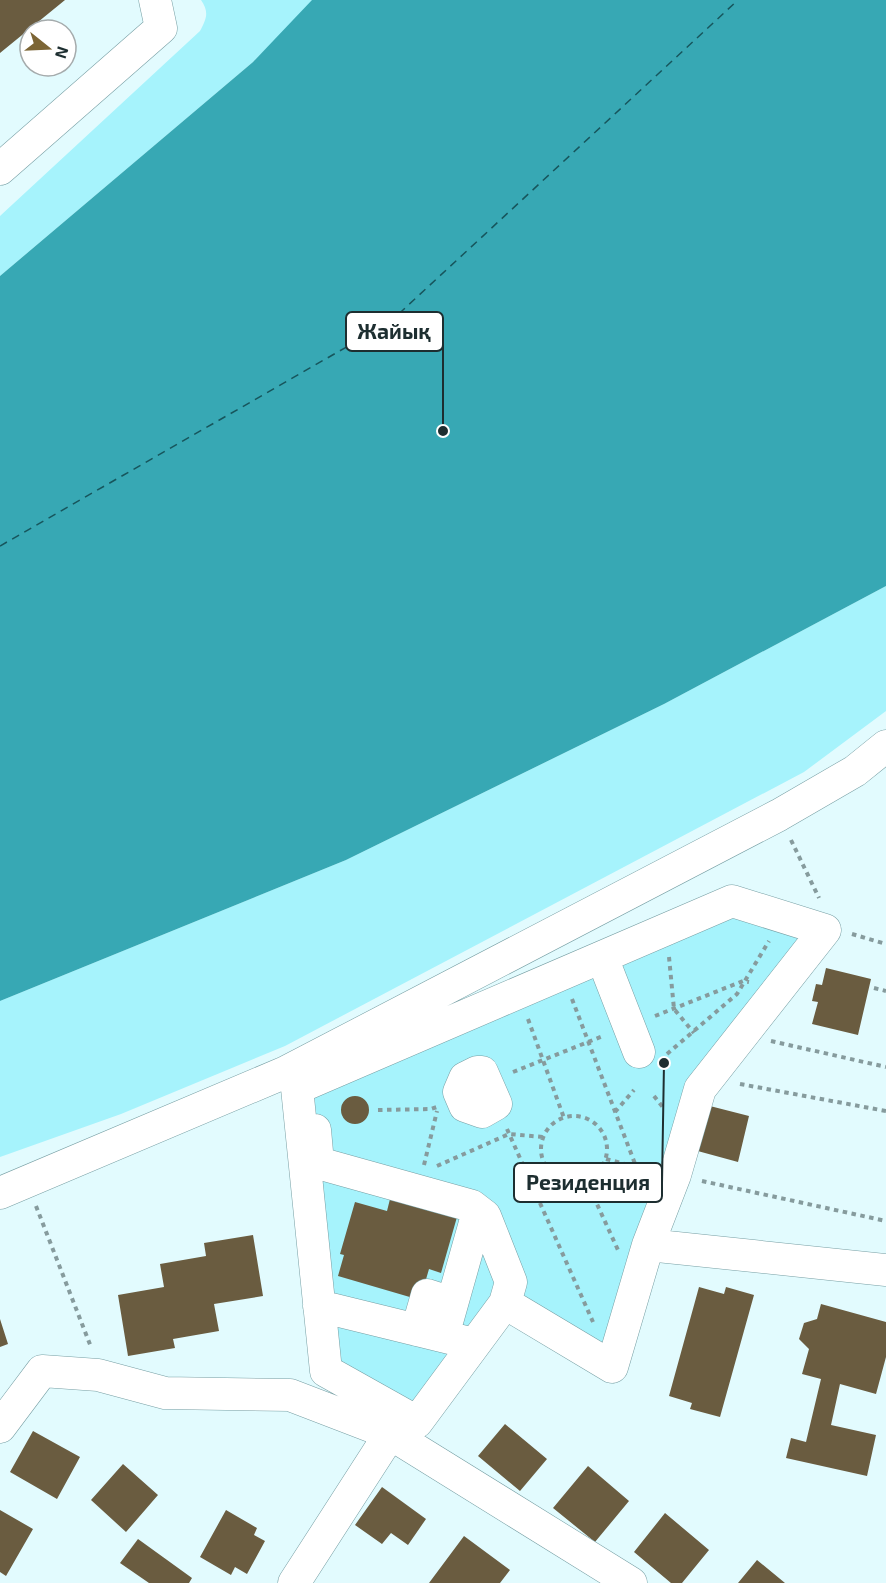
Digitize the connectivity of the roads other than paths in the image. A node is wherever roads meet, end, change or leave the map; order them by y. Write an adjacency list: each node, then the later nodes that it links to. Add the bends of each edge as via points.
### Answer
1 (155, 0): 2 (street, via 161,28)
2 (0, 169)
3 (886, 746): 9 (street, via 855,771 779,815 286,1072)
4 (602, 957): 5 (street); 8 (street, via 297,1088); 11 (street, via 732,901 825,930 700,1089)
5 (653, 1053)
6 (460, 1095): 7 (street, via 472,1110 482,1112)
7 (496, 1104)
8 (301, 1125): 10 (street, via 315,1125 318,1163 472,1206); 14 (street)
9 (14, 1188)
10 (478, 1212): 13 (street, via 485,1216 511,1282); 15 (street, via 439,1299)
11 (653, 1234): 12 (street); 13 (street, via 612,1367)
12 (886, 1270)
13 (505, 1303): 16 (street)
14 (319, 1306): 15 (street); 17 (street, via 326,1371)
15 (430, 1333): 16 (street)
16 (474, 1344): 17 (street, via 417,1422)
17 (396, 1423): 18 (street, via 290,1395 165,1393 98,1374 42,1371); 19 (street); 20 (street)
18 (0, 1427)
19 (294, 1583)
20 (631, 1583)

